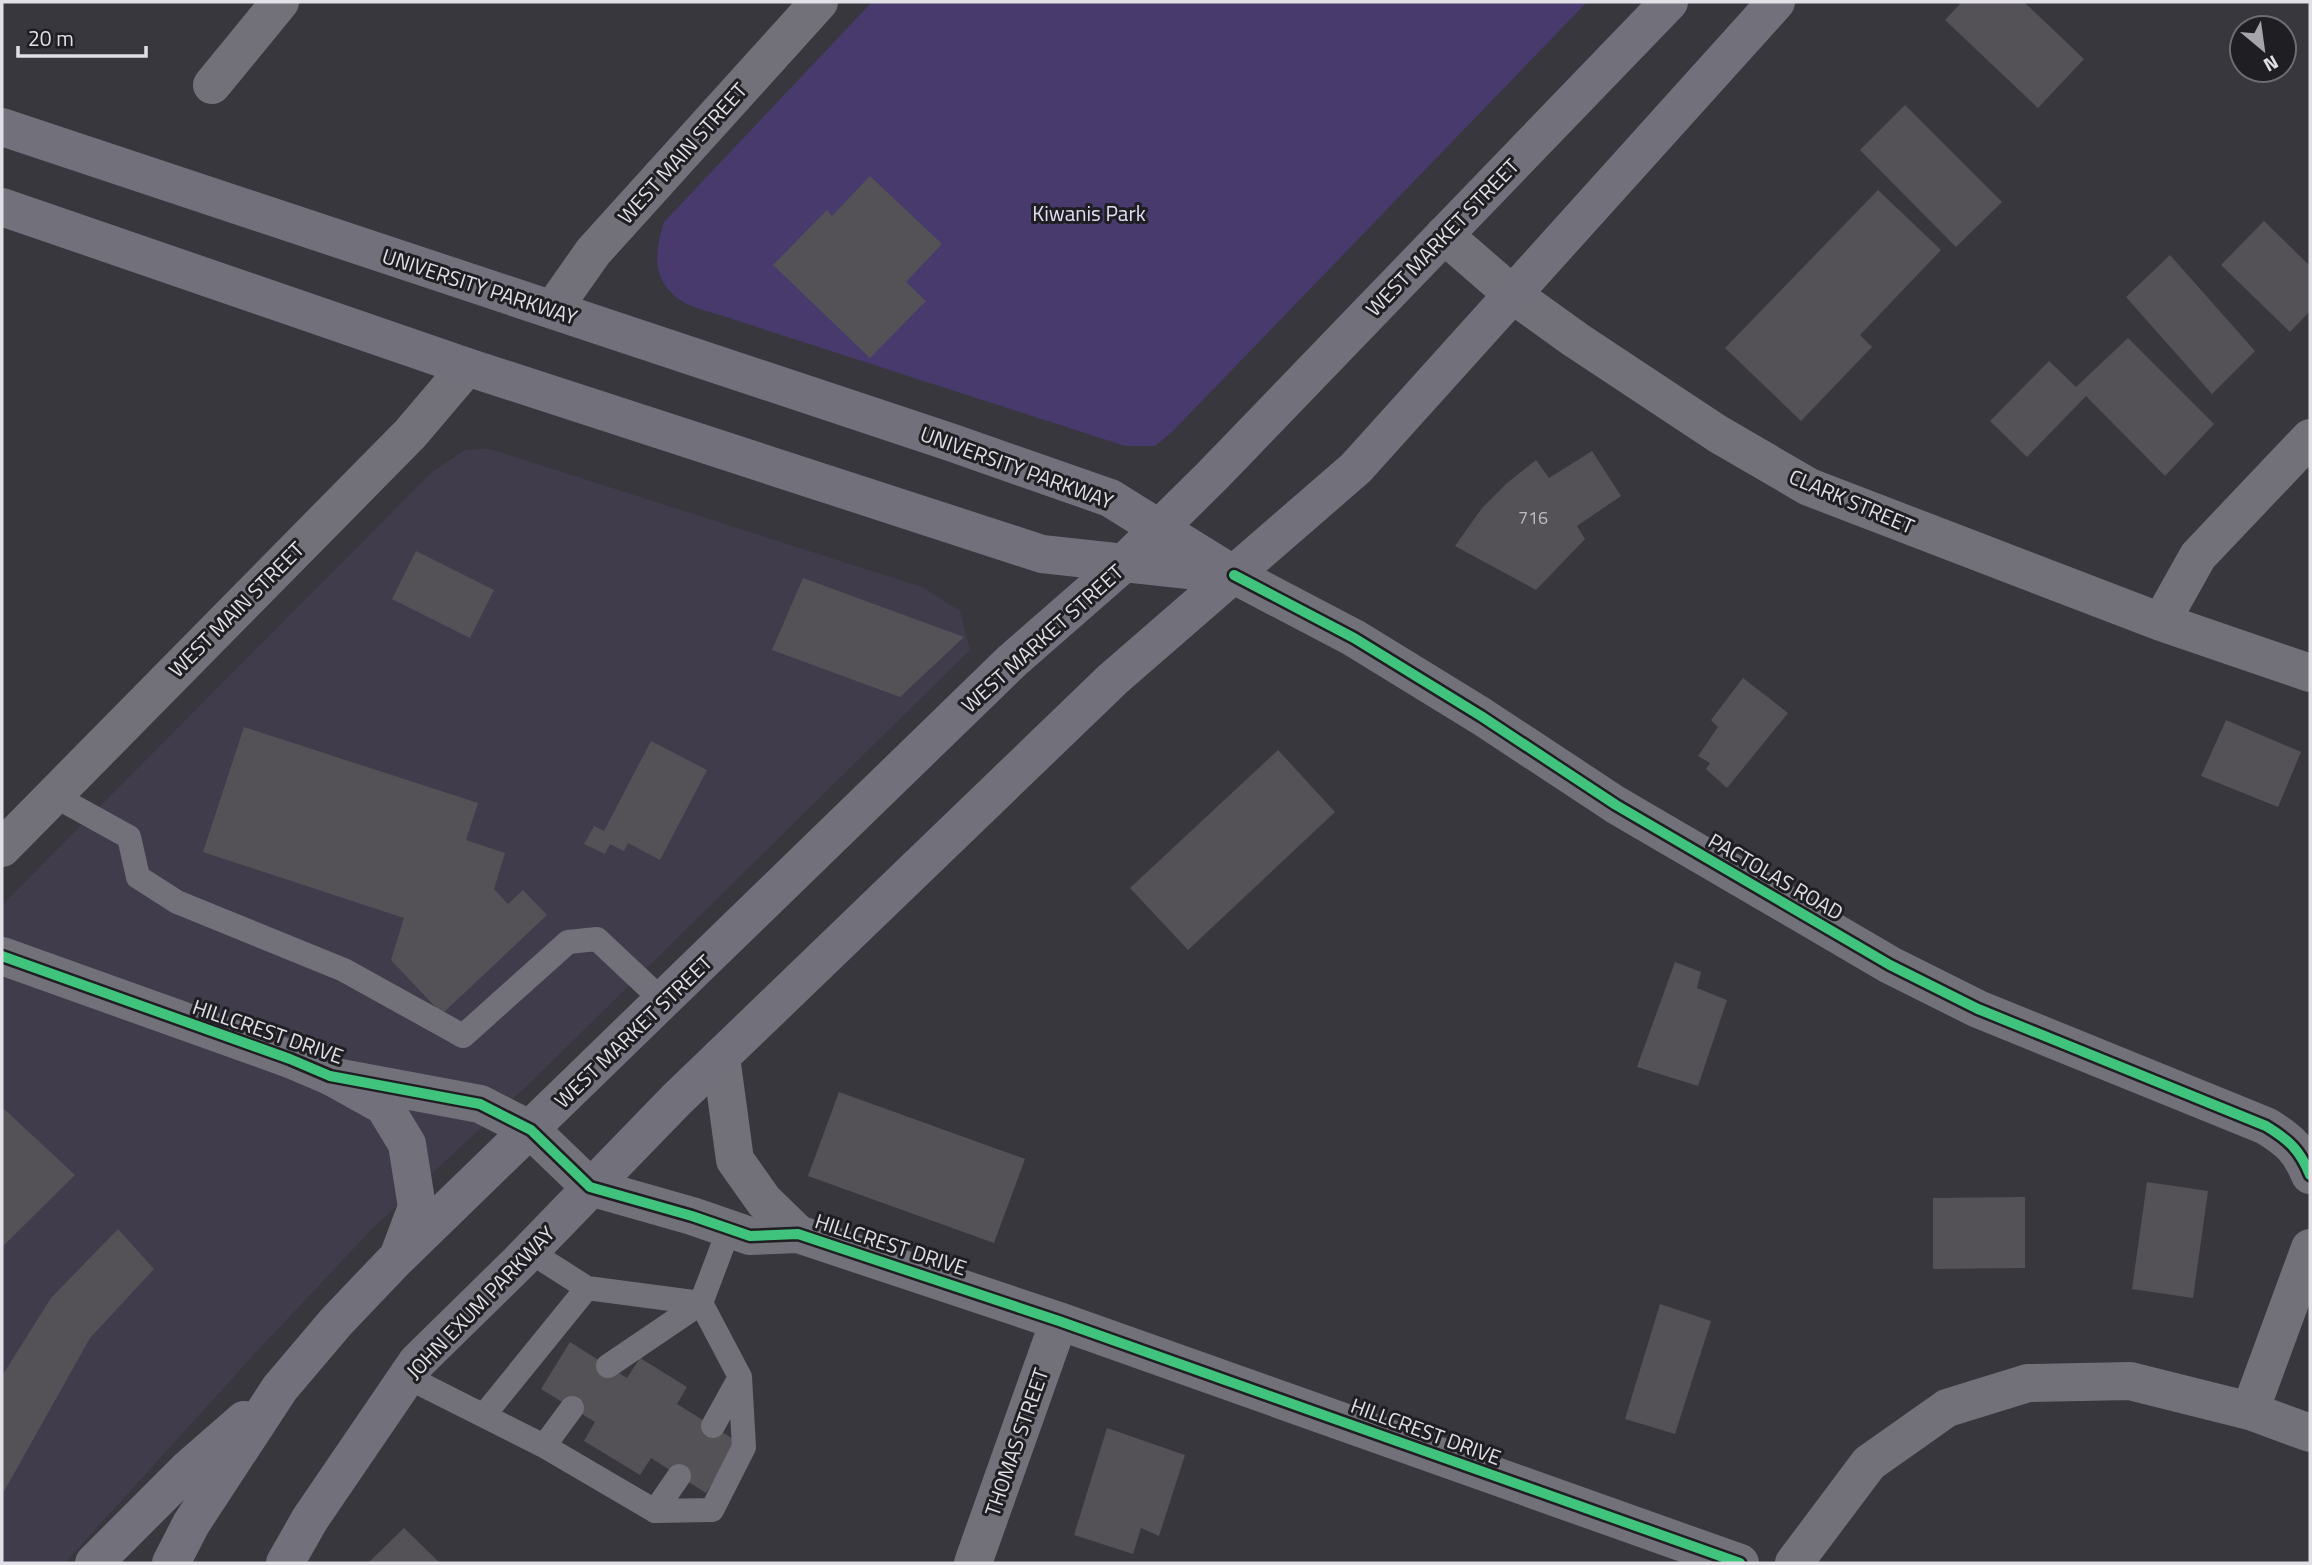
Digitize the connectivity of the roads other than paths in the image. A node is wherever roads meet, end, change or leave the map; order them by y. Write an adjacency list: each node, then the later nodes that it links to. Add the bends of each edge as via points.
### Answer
1 (280, 2): 5 (street)
2 (1669, 2): 8 (main road, WEST MARKET STREET)
3 (1776, 2): 9 (main road)
4 (814, 3): 10 (street, WEST MAIN STREET, via 593,252)
5 (212, 85)
6 (2, 127): 10 (main road, UNIVERSITY PARKWAY)
7 (2, 207): 11 (main road)
8 (1444, 235): 9 (street, CLARK STREET); 13 (main road, WEST MARKET STREET)
9 (1512, 294): 15 (main road, via 1356,468); 16 (street, CLARK STREET, via 1718,434 1809,487)
10 (553, 309): 13 (main road, UNIVERSITY PARKWAY, via 1110,498)
11 (467, 368): 14 (main road, via 1042,554); 18 (street, WEST MAIN STREET, via 410,434)
12 (2310, 438): 16 (street, via 2198,556)
13 (1159, 529): 14 (main road, WEST MARKET STREET); 15 (main road, UNIVERSITY PARKWAY)
14 (1124, 564): 15 (main road); 21 (main road, WEST MARKET STREET, via 1012,661)
15 (1234, 575): 22 (main road, via 1113,679); 25 (street, PACTOLAS ROAD, via 1354,638 1616,805 1889,965 1978,1009 2266,1126 2294,1145)
16 (2161, 622): 17 (street, CLARK STREET)
17 (2310, 673)
18 (53, 795): 19 (street, WEST MAIN STREET); 21 (lane, via 129,837 138,877 177,902 344,970 463,1036 568,942 597,939)
19 (2, 848)
20 (2, 956): 23 (street, HILLCREST DRIVE)
21 (663, 1001): 24 (main road, WEST MARKET STREET)
22 (720, 1057): 26 (main road); 28 (street, HILLCREST DRIVE, via 735,1160 764,1201)
23 (330, 1076): 24 (street, HILLCREST DRIVE, via 480,1104); 31 (main road, via 384,1106 407,1144 417,1207)
24 (531, 1130): 26 (street, HILLCREST DRIVE); 31 (main road, WEST MARKET STREET)
25 (2310, 1175)
26 (590, 1187): 27 (street, HILLCREST DRIVE); 30 (main road, JOHN EXUM PARKWAY)
27 (729, 1229): 28 (street, HILLCREST DRIVE, via 750,1236); 33 (lane)
28 (798, 1234): 34 (street, HILLCREST DRIVE)
29 (2310, 1248): 40 (street)
30 (529, 1251): 32 (lane); 36 (main road, JOHN EXUM PARKWAY)
31 (397, 1258): 38 (main road)
32 (587, 1288): 33 (lane); 41 (lane)
33 (701, 1303): 35 (lane); 37 (lane)
34 (1059, 1321): 50 (street, THOMAS STREET); 51 (street, HILLCREST DRIVE)
35 (608, 1366)
36 (407, 1377): 41 (lane); 49 (main road, JOHN EXUM PARKWAY)
37 (740, 1377): 42 (lane); 46 (lane, via 744,1447 712,1510)
38 (280, 1388): 47 (main road, via 188,1468); 48 (main road, via 191,1524)
39 (572, 1408): 44 (lane)
40 (2250, 1411): 43 (street); 52 (street, via 2130,1381 2028,1383 1947,1408 1869,1463)
41 (484, 1415): 44 (lane)
42 (713, 1426)
43 (2310, 1433)
44 (544, 1446): 46 (lane)
45 (679, 1476): 46 (lane)
46 (655, 1511)
47 (94, 1563)
48 (171, 1563)
49 (285, 1563)
50 (973, 1563)
51 (1740, 1563)
52 (1794, 1563)

